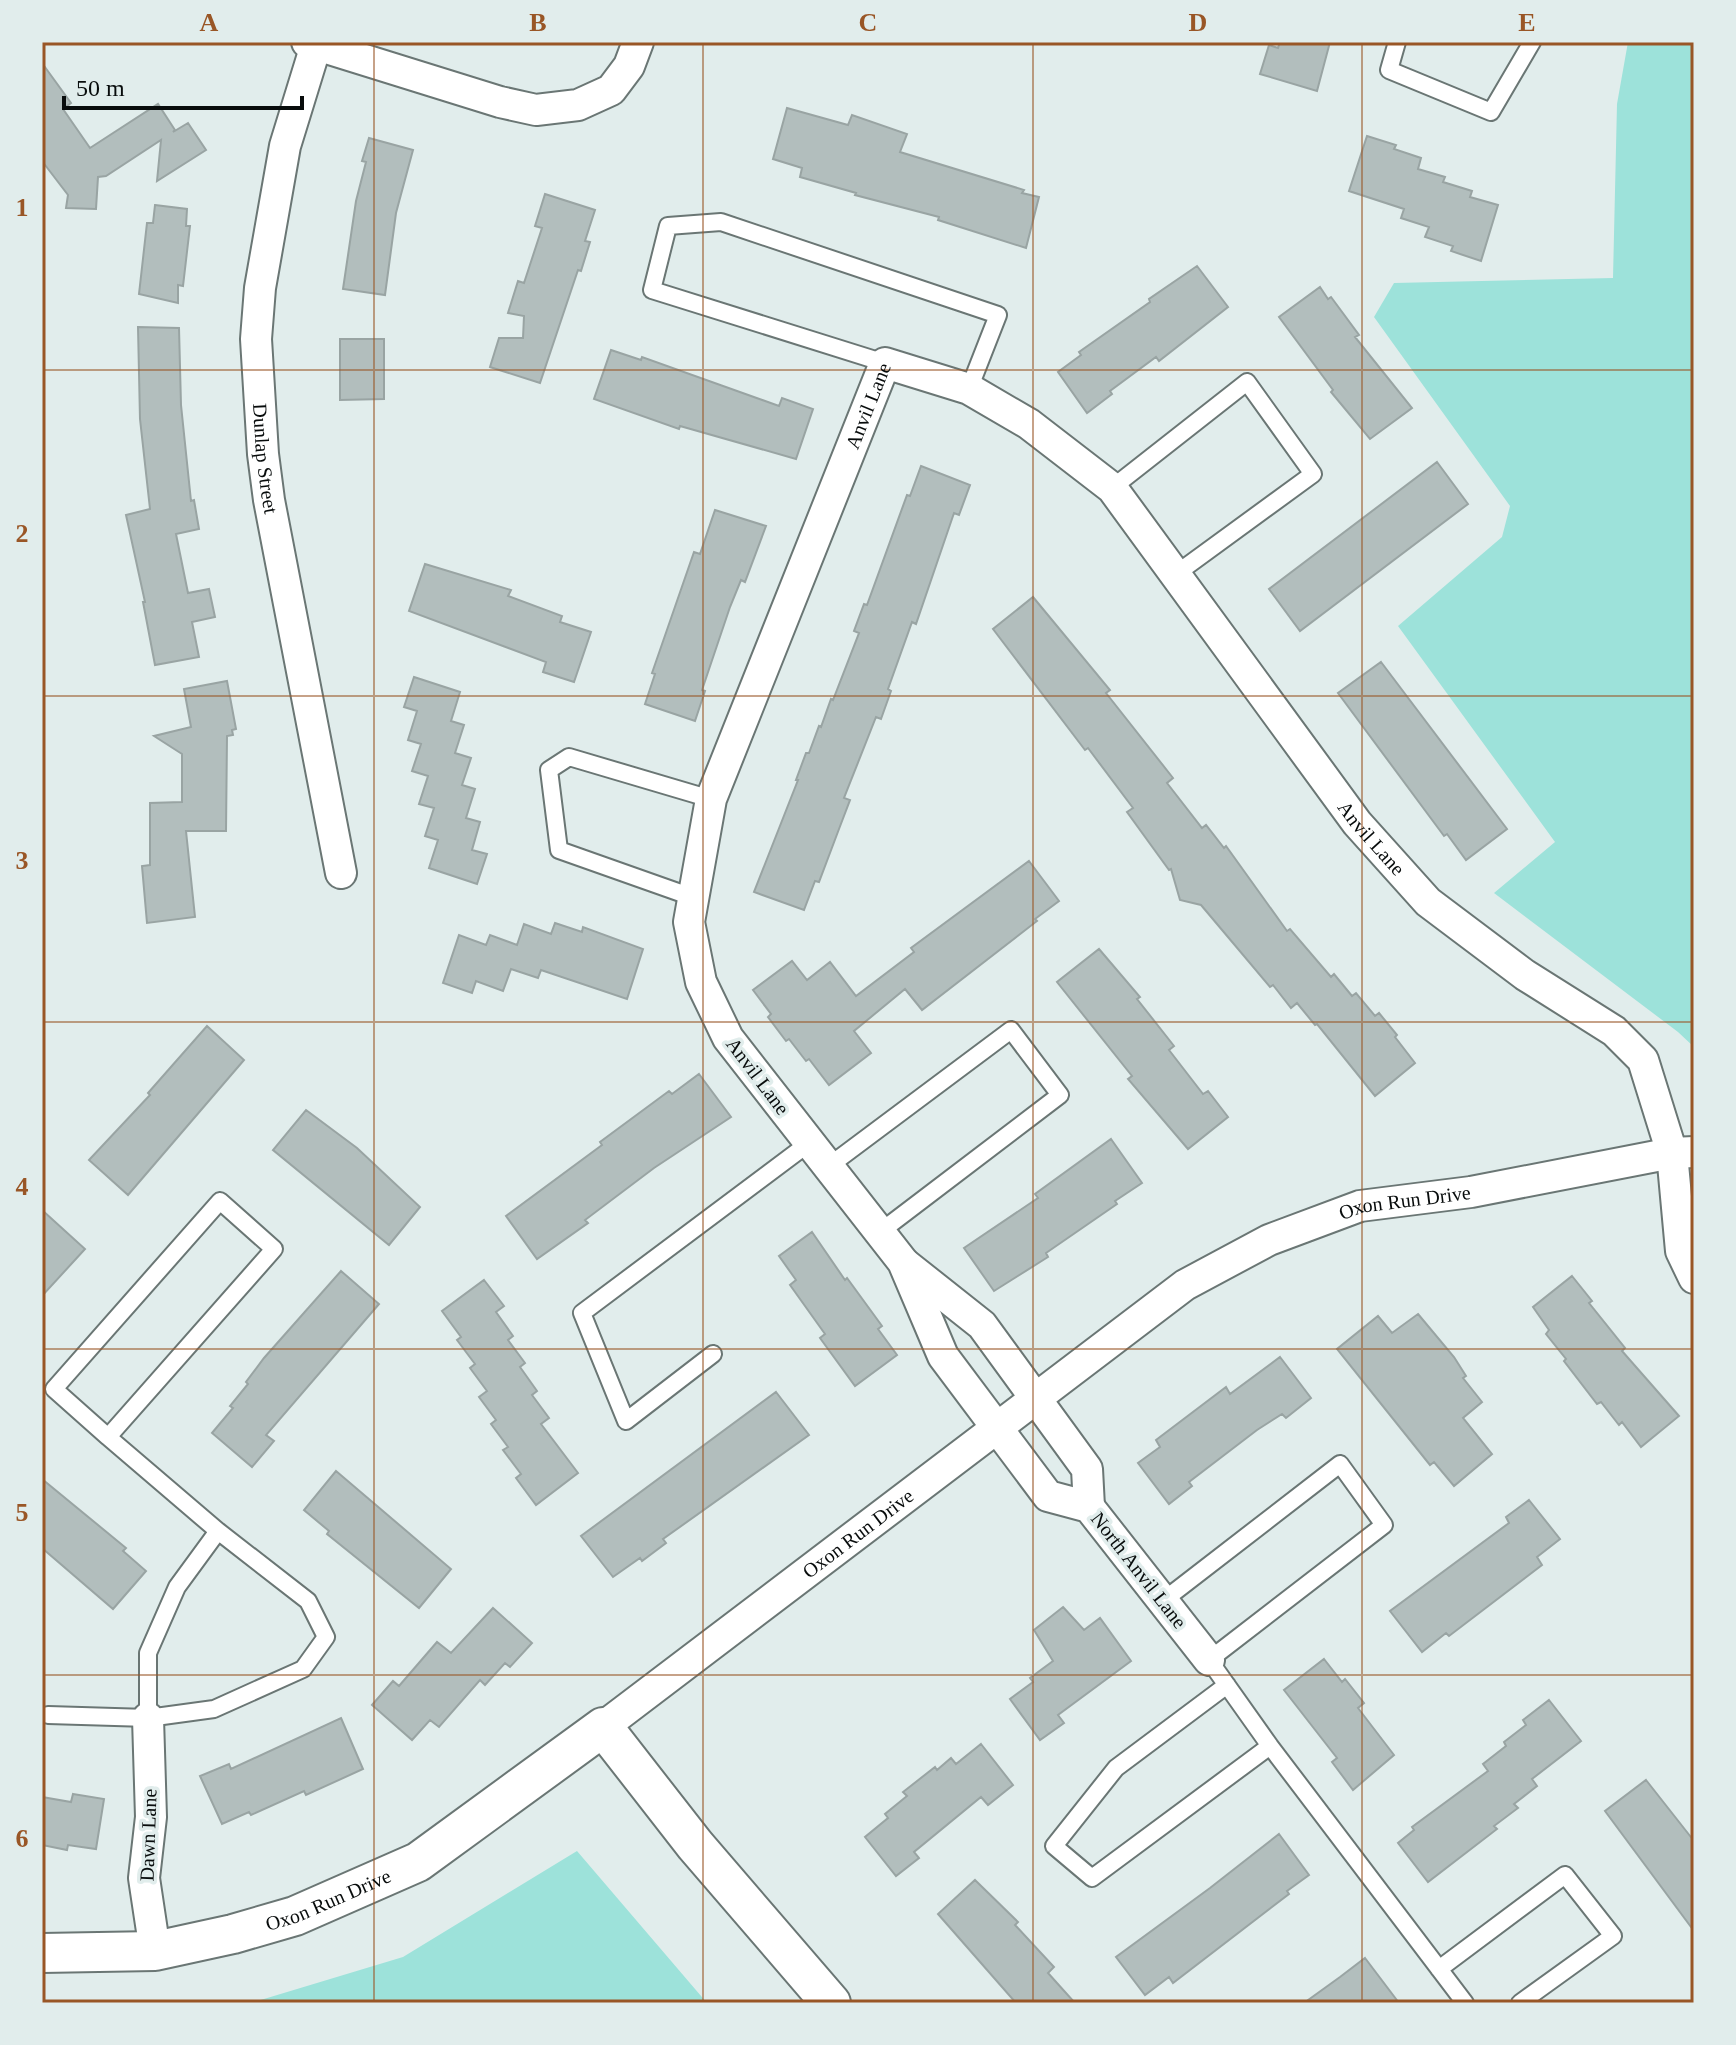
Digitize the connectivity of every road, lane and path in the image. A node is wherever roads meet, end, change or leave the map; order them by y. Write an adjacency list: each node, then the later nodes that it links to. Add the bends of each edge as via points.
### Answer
1 (638, 42): 4 (street, via 611,90 578,105 536,110)
2 (1397, 42): 3 (lane, via 1389,70 1491,112)
3 (1532, 42)
4 (313, 43): 10 (street, Dunlap Street, via 285,146 256,339 269,500)
5 (885, 363): 6 (street, Anvil Lane); 6 (lane, via 652,290 668,226 721,222 998,315); 9 (street, Anvil Lane)
6 (969, 389): 7 (street, Anvil Lane, via 1029,424)
7 (1112, 488): 8 (street, Anvil Lane); 8 (lane, via 1247,382 1313,474)
8 (1176, 574): 13 (street, Anvil Lane, via 1357,823 1428,902 1525,975 1614,1031 1643,1060)
9 (711, 799): 11 (street, Anvil Lane); 11 (lane, via 569,757 549,770 559,850)
10 (341, 873)
11 (692, 897): 12 (street, Anvil Lane, via 689,922 701,982 728,1038)
12 (809, 1143): 14 (street, Anvil Lane); 18 (lane, via 582,1313 626,1421)
13 (1683, 1152): 17 (street, Anvil Lane, via 1681,1251); 19 (street, Oxon Run Drive, via 1471,1192 1360,1206 1269,1240 1185,1285)
14 (829, 1166): 15 (street, Anvil Lane); 15 (lane, via 1011,1030 1060,1095)
15 (880, 1232): 16 (street, Anvil Lane)
16 (903, 1262): 19 (street, via 982,1325); 20 (street, Anvil Lane, via 943,1356)
17 (1694, 1278)
18 (713, 1354)
19 (1035, 1398): 20 (street, Oxon Run Drive); 22 (street, via 1087,1469)
20 (996, 1426): 22 (street, North Anvil Lane, via 1048,1496); 29 (street, Oxon Run Drive)
21 (108, 1437): 21 (lane, via 54,1389 220,1201 274,1249); 23 (lane)
22 (1089, 1507): 24 (street, North Anvil Lane)
23 (218, 1531): 28 (lane, via 177,1587 148,1653); 28 (lane, via 308,1601 326,1637 303,1669 214,1709)
24 (1164, 1600): 25 (street, North Anvil Lane); 25 (lane, via 1340,1464 1384,1525)
25 (1209, 1660): 26 (lane)
26 (1227, 1685): 30 (lane); 30 (lane, via 1116,1768 1054,1846 1092,1878)
27 (44, 1714): 28 (lane)
28 (148, 1718): 31 (street, Dawn Lane, via 151,1817 144,1878)
29 (603, 1727): 31 (street, Oxon Run Drive, via 418,1862 295,1916); 34 (street, via 695,1845)
30 (1270, 1746): 33 (lane)
31 (155, 1951): 32 (street, Oxon Run Drive)
32 (42, 1953)
33 (1439, 1969): 35 (lane); 36 (lane, via 1565,1875 1613,1936)
34 (831, 2003)
35 (1465, 2003)
36 (1520, 2003)

